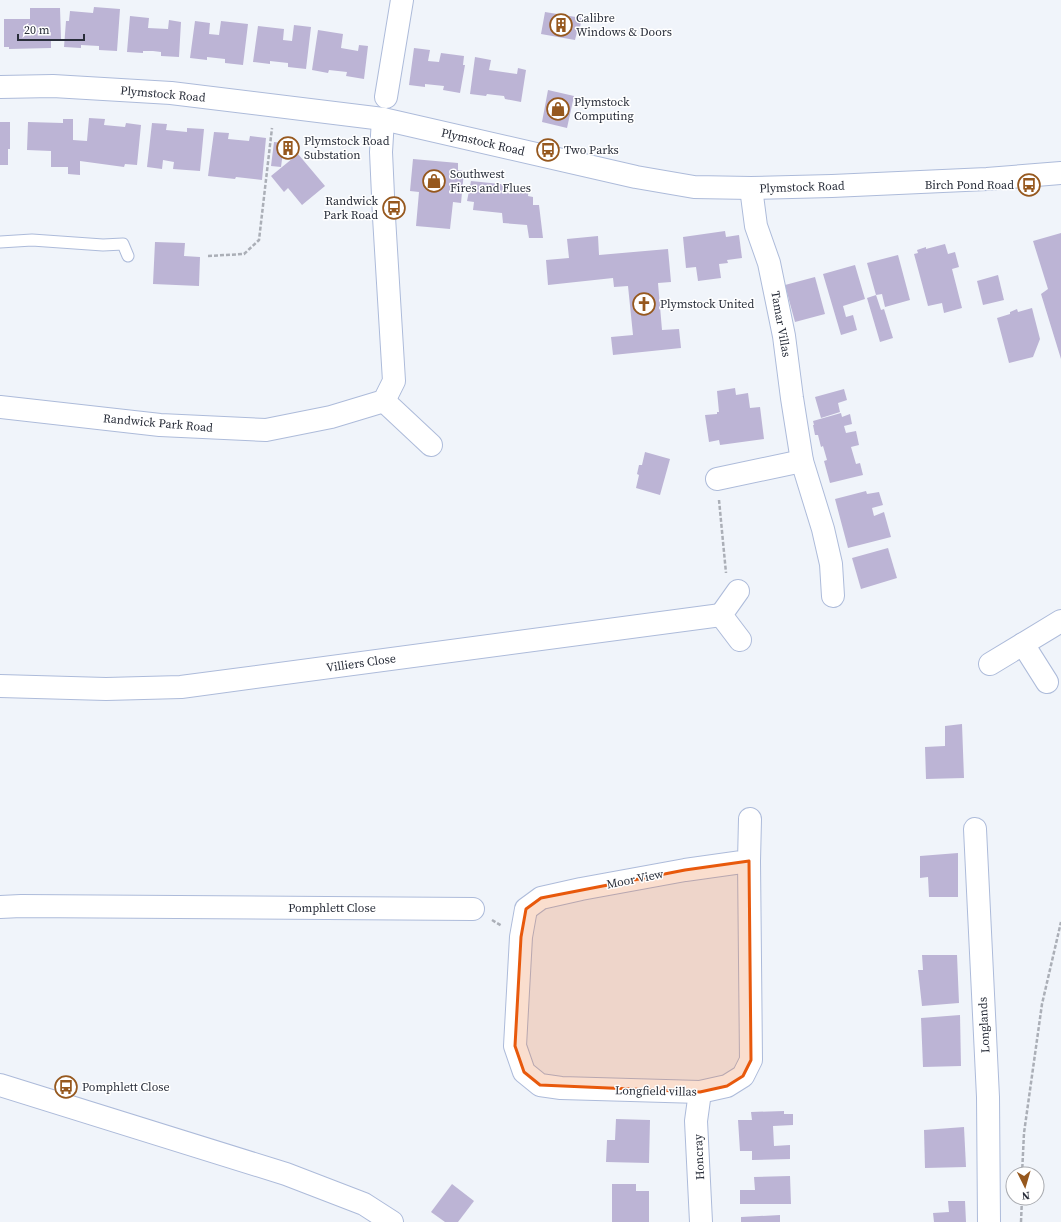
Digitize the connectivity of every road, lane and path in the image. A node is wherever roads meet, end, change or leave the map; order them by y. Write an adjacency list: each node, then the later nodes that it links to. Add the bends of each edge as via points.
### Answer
1 (402, 0): 3 (street)
2 (0, 86): 4 (street, Plymstock Road, via 53,86 171,93)
3 (386, 97)
4 (275, 105): 5 (street, Plymstock Road); 10 (path, via 259,240 244,254)
5 (382, 119): 7 (street, Plymstock Road, via 636,177 694,187); 11 (street, via 381,152 394,381)
6 (1061, 173): 7 (street, Plymstock Road, via 987,179)
7 (751, 188): 14 (street, Tamar Villas, via 756,226 769,263 784,336)
8 (0, 242): 9 (lane, via 32,240 123,244)
9 (128, 256)
10 (208, 256)
11 (384, 401): 12 (street, Randwick Park Road, via 331,417 266,430 160,425); 13 (street)
12 (0, 407)
13 (431, 445)
14 (802, 461): 15 (street); 16 (street, Tamar Villas, via 823,528 831,564)
15 (717, 479): 17 (path)
16 (833, 596)
17 (730, 602): 19 (street); 23 (street, Villiers Close, via 181,687 106,689)
18 (1061, 621): 20 (street)
19 (740, 640)
20 (1023, 644): 21 (street); 22 (street)
21 (990, 664)
22 (1047, 682)
23 (0, 686)
24 (750, 819): 26 (street, Longfield villas)
25 (975, 829): 38 (street, Longlands, via 988,1098)
26 (749, 861): 29 (street, Moor View, via 581,889 541,898); 33 (street, Longfield villas, via 752,1060 743,1076 727,1086)
27 (0, 907): 28 (street, Pomphlett Close)
28 (473, 909): 31 (path)
29 (526, 909): 31 (street, Longfield villas)
30 (1061, 922): 34 (path, via 1042,1004 1024,1133)
31 (521, 937): 33 (street, Longfield villas, via 515,1046 524,1072 540,1085 562,1088)
32 (0, 1085): 36 (street, via 286,1174 364,1204)
33 (700, 1092): 37 (street, Honcray, via 696,1121)
34 (1022, 1166)
35 (1022, 1206): 39 (path)
36 (392, 1222)
37 (701, 1222)
38 (989, 1222)
39 (1021, 1222)

